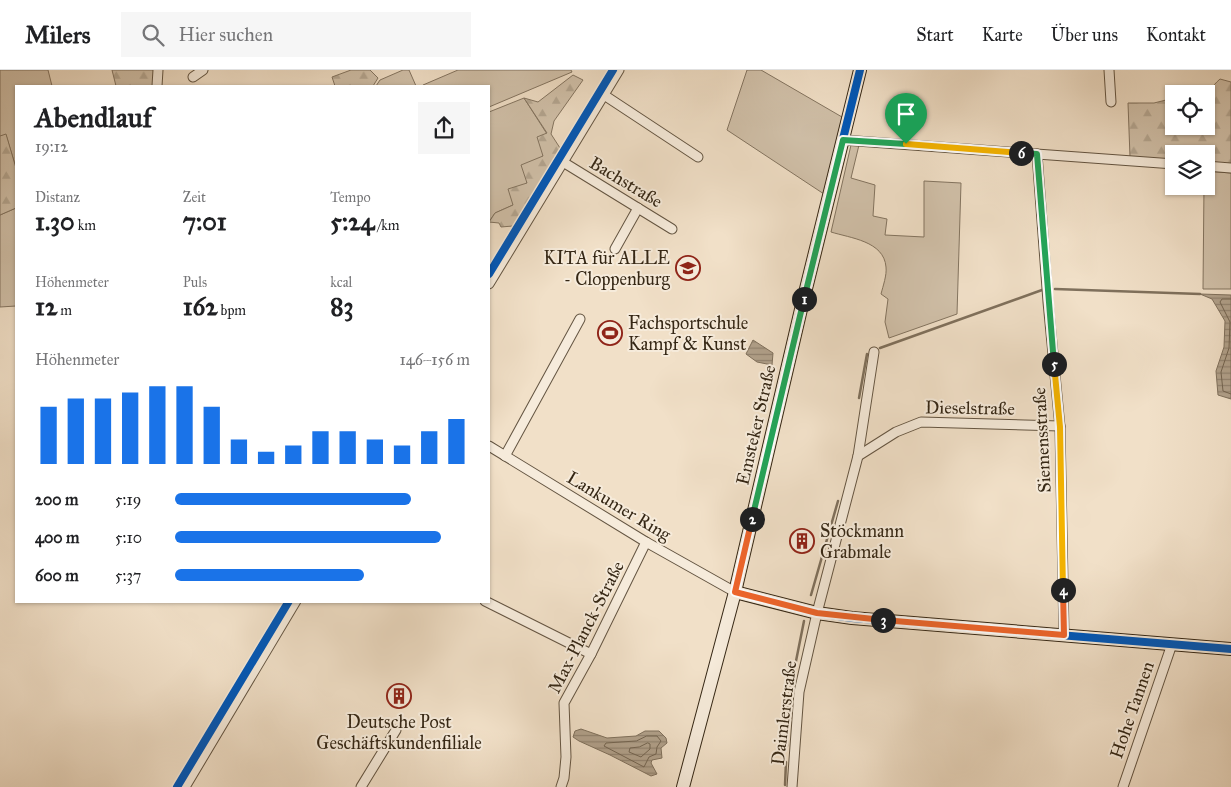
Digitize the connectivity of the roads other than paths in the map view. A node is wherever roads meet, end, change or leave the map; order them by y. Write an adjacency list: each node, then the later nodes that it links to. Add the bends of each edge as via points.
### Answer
1 (158, 70): 7 (street)
2 (203, 70): 6 (street)
3 (619, 70): 8 (street)
4 (860, 70): 10 (street, Emsteker Straße)
5 (1109, 70): 9 (street)
6 (193, 76)
7 (157, 85)
8 (604, 95): 12 (street); 13 (street)
9 (1110, 102)
10 (843, 140): 11 (street); 28 (street, Emsteker Straße)
11 (1037, 154): 14 (street); 23 (street, Siemensstraße)
12 (698, 157)
13 (563, 162): 17 (street, Bachstraße); 20 (street)
14 (1165, 163)
15 (1215, 167): 16 (street)
16 (1231, 168)
17 (638, 208): 18 (street, Bachstraße); 19 (street)
18 (672, 229)
19 (616, 249)
20 (490, 282)
21 (580, 319): 25 (street)
22 (874, 352): 26 (street)
23 (1060, 426): 26 (street, Dieselstraße, via 921,422 896,432); 32 (street, Siemensstraße)
24 (490, 447): 25 (street, Lankumer Ring)
25 (505, 456): 27 (street, Lankumer Ring)
26 (858, 456): 31 (street)
27 (646, 542): 28 (street, Lankumer Ring); 35 (street, Max-Planck-Straße)
28 (735, 592): 31 (street); 40 (street, Emsteker Straße)
29 (295, 603): 37 (street)
30 (489, 603): 35 (street)
31 (817, 613): 32 (street); 41 (street, Daimlerstraße, via 799,692)
32 (1064, 635): 33 (street)
33 (1172, 644): 34 (street); 42 (street, Hohe Tannen)
34 (1231, 649)
35 (591, 654): 39 (street, Max-Planck-Straße, via 564,703 566,757)
36 (396, 730): 38 (street)
37 (186, 787)
38 (361, 787)
39 (561, 787)
40 (683, 787)
41 (792, 787)
42 (1123, 787)

